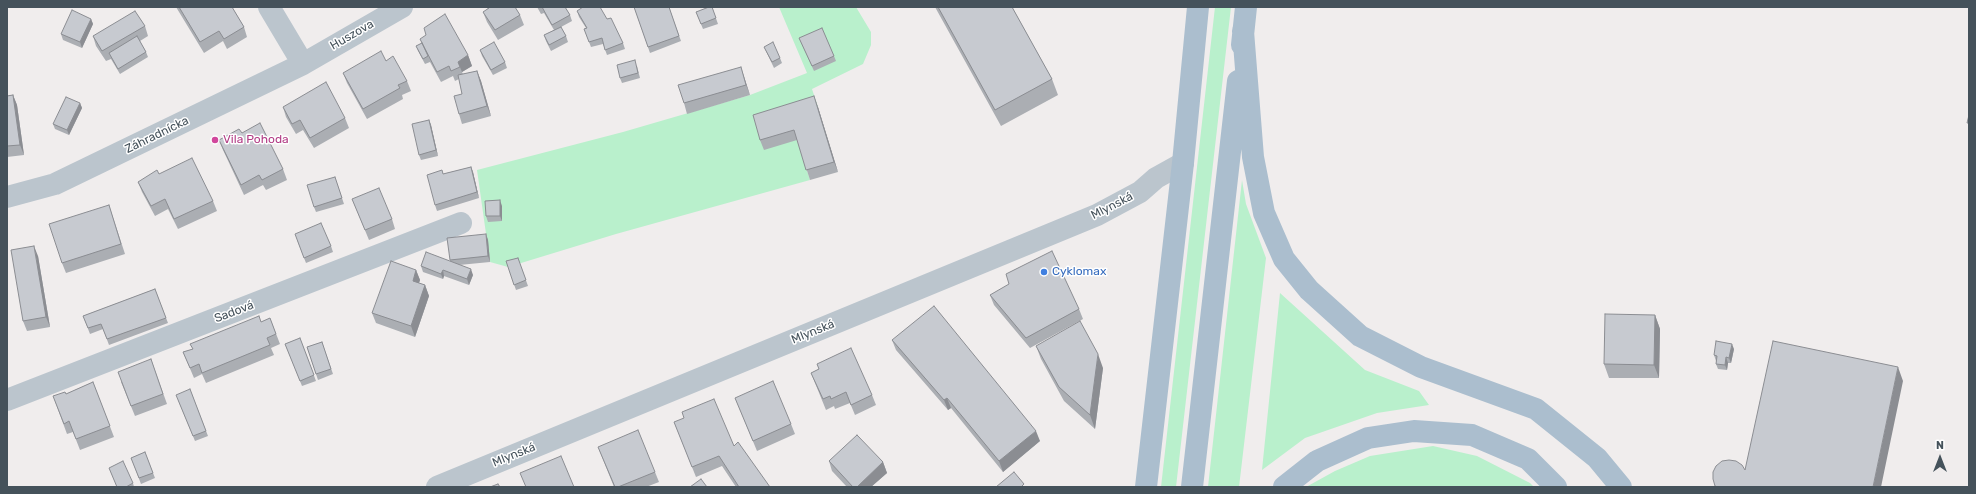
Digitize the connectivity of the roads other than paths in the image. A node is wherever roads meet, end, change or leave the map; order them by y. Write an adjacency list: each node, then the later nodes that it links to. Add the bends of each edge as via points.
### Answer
1 (269, 7): 6 (street)
2 (402, 7): 6 (street, Huszova)
3 (1198, 7): 7 (main road)
4 (1246, 7): 5 (main road)
5 (1243, 31): 13 (main road); 16 (main road, via 1254,157 1264,213 1284,259 1304,284 1360,336 1421,367 1536,409 1597,458)
6 (303, 64): 8 (street, Záhradnícka, via 55,184)
7 (1182, 163): 11 (street, Mlynská, via 1156,178 1140,192 1097,215); 12 (main road)
8 (7, 197)
9 (461, 224): 10 (street, Sadová)
10 (8, 394)
11 (437, 487)
12 (1146, 487)
13 (1192, 487)
14 (1284, 487): 15 (main road, via 1317,461 1368,438 1414,431 1472,435 1528,460)
15 (1556, 487)
16 (1621, 487)

